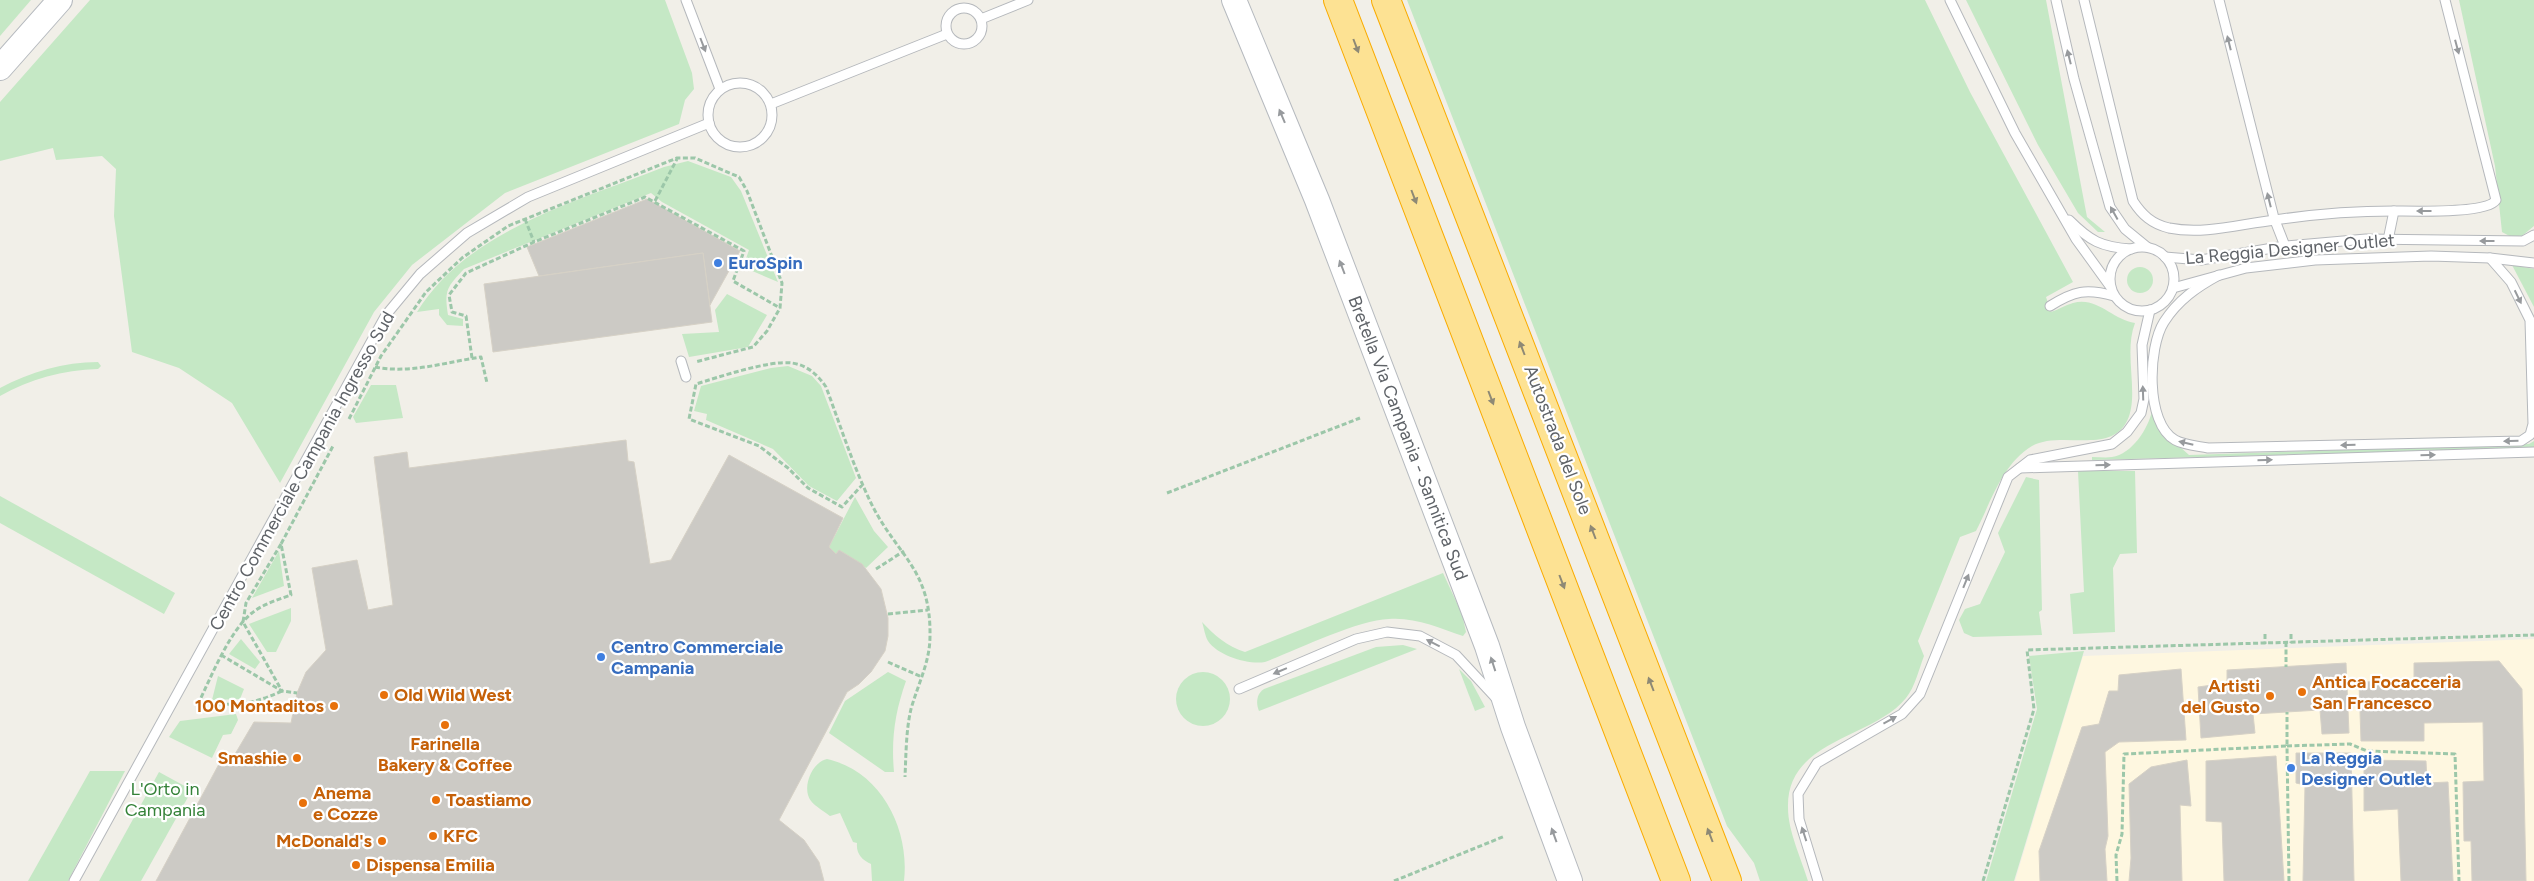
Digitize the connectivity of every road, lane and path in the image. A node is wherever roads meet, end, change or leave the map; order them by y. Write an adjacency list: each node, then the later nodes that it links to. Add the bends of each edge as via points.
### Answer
1 (60, 0): 14 (street)
2 (686, 0): 15 (lane, one-way to 15)
3 (1028, 0): 12 (lane)
4 (1234, 0): 78 (street, Bretella Via Campania - Sannitica Sud, one-way to 4, via 1487,646 1320,209)
5 (1338, 0): 85 (highway, one-way to 85)
6 (1386, 0): 86 (highway, Autostrada del Sole, one-way to 6)
7 (1950, 0): 21 (lane, via 2015,133)
8 (2056, 0): 28 (lane, one-way to 8, via 2125,229 2110,206 2074,79)
9 (2084, 0): 23 (lane, via 2133,201 2140,212 2151,222 2196,232)
10 (2218, 0): 23 (lane, one-way to 10)
11 (2445, 0): 20 (lane, one-way to 20, via 2496,200 2491,205 2454,211)
12 (981, 18): 13 (lane, via 982,31 969,44 959,44); 13 (lane, via 969,8 958,8 945,22)
13 (947, 34): 16 (lane)
14 (0, 68)
15 (720, 90): 16 (lane, via 729,84 749,83 766,95); 17 (lane, via 709,104)
16 (771, 104): 17 (lane, via 768,130 756,143 748,146 733,146 719,140)
17 (709, 123): 82 (lane, Centro Commerciale Campania Ingresso Sud, via 528,197 467,232 420,274 386,315)
18 (677, 158): 19 (path); 22 (path); 33 (path, via 695,158 739,177)
19 (655, 201): 26 (path, via 645,197); 40 (path, via 744,251 733,281)
20 (2394, 211): 23 (lane, via 2344,211); 25 (lane)
21 (2062, 212): 29 (lane, via 2084,235 2099,244); 36 (lane, via 2076,239)
22 (525, 219): 26 (path); 46 (path, via 508,226 462,258 426,292)
23 (2275, 220): 27 (lane)
24 (2534, 235): 25 (lane, La Reggia Designer Outlet, one-way to 25, via 2523,241)
25 (2388, 240): 27 (lane, La Reggia Designer Outlet)
26 (534, 242): 44 (path, via 466,273 449,296 452,312 466,316)
27 (2285, 246): 31 (lane, La Reggia Designer Outlet, via 2201,260)
28 (2147, 248): 29 (lane); 31 (lane)
29 (2131, 249): 36 (lane, via 2112,265)
30 (792, 256): 33 (path)
31 (2165, 257): 37 (lane, via 2172,266)
32 (2490, 258): 34 (lane); 35 (lane, via 2431,256 2315,260 2246,268); 42 (lane, one-way to 42, via 2511,282)
33 (775, 263): 40 (path, via 782,283)
34 (2534, 263)
35 (2220, 275): 37 (lane); 42 (lane, one-way to 35, via 2533,424 2530,435 2521,440 2208,448 2175,441 2163,430 2156,411 2154,346 2164,322 2178,304 2192,290)
36 (2110, 286): 38 (lane)
37 (2173, 288): 41 (lane, via 2160,306)
38 (2114, 296): 39 (lane, via 2083,291); 41 (lane, via 2129,309)
39 (2050, 306)
40 (780, 308): 45 (path, via 767,331 752,347)
41 (2150, 310): 53 (lane, one-way to 41, via 2030,460 2112,444 2127,432 2141,414 2144,399 2142,345)
42 (2530, 320): 43 (lane)
43 (2534, 331)
44 (472, 358): 46 (path, via 420,368 389,370); 48 (path, via 481,357)
45 (682, 363): 47 (lane)
46 (375, 367): 50 (path)
47 (686, 377)
48 (487, 383)
49 (1360, 418): 55 (path)
50 (348, 419)
51 (333, 446): 56 (path)
52 (2534, 452): 53 (lane, one-way to 52)
53 (2019, 468): 87 (lane, one-way to 53, via 1799,820 1798,794 1817,763 1902,714 1920,694 2008,477)
54 (863, 484): 54 (path, via 842,507 808,488 759,446 689,419 696,384 783,363 806,367 826,387); 57 (path, via 874,508)
55 (1168, 493)
56 (281, 544): 61 (path, via 246,603); 61 (path, via 291,596 270,602)
57 (904, 551): 58 (path); 59 (path, via 924,589)
58 (876, 569)
59 (928, 610): 60 (path); 73 (path, via 930,636)
60 (888, 614)
61 (243, 622): 70 (path); 75 (path)
62 (2490, 629): 66 (path)
63 (2265, 634): 69 (path)
64 (2291, 634): 68 (path)
65 (2534, 635): 66 (path)
66 (2490, 636): 68 (path)
67 (2286, 642): 68 (path); 69 (path); 72 (path)
68 (2291, 642)
69 (2265, 644): 88 (path, via 2028,650 2034,709)
70 (222, 655): 75 (path); 75 (path, via 199,702 254,703)
71 (888, 662): 73 (path)
72 (2286, 667)
73 (922, 677): 80 (path, via 911,710)
74 (1239, 689): 78 (lane, one-way to 74, via 1492,693 1456,655 1420,636 1387,632 1356,639)
75 (282, 691): 76 (path)
76 (297, 693)
77 (2287, 712): 79 (path)
78 (1513, 727): 84 (street, Bretella Via Campania - Sannitica Sud, one-way to 78)
79 (2287, 746): 89 (path, via 2124,754); 90 (path); 91 (path, via 2350,744 2367,751 2455,754)
80 (904, 777)
81 (1505, 836): 83 (path)
82 (74, 881)
83 (1394, 881)
84 (1570, 881)
85 (1676, 881)
86 (1727, 881)
87 (1818, 881)
88 (1983, 881)
89 (2117, 881)
90 (2289, 881)
91 (2459, 881)

